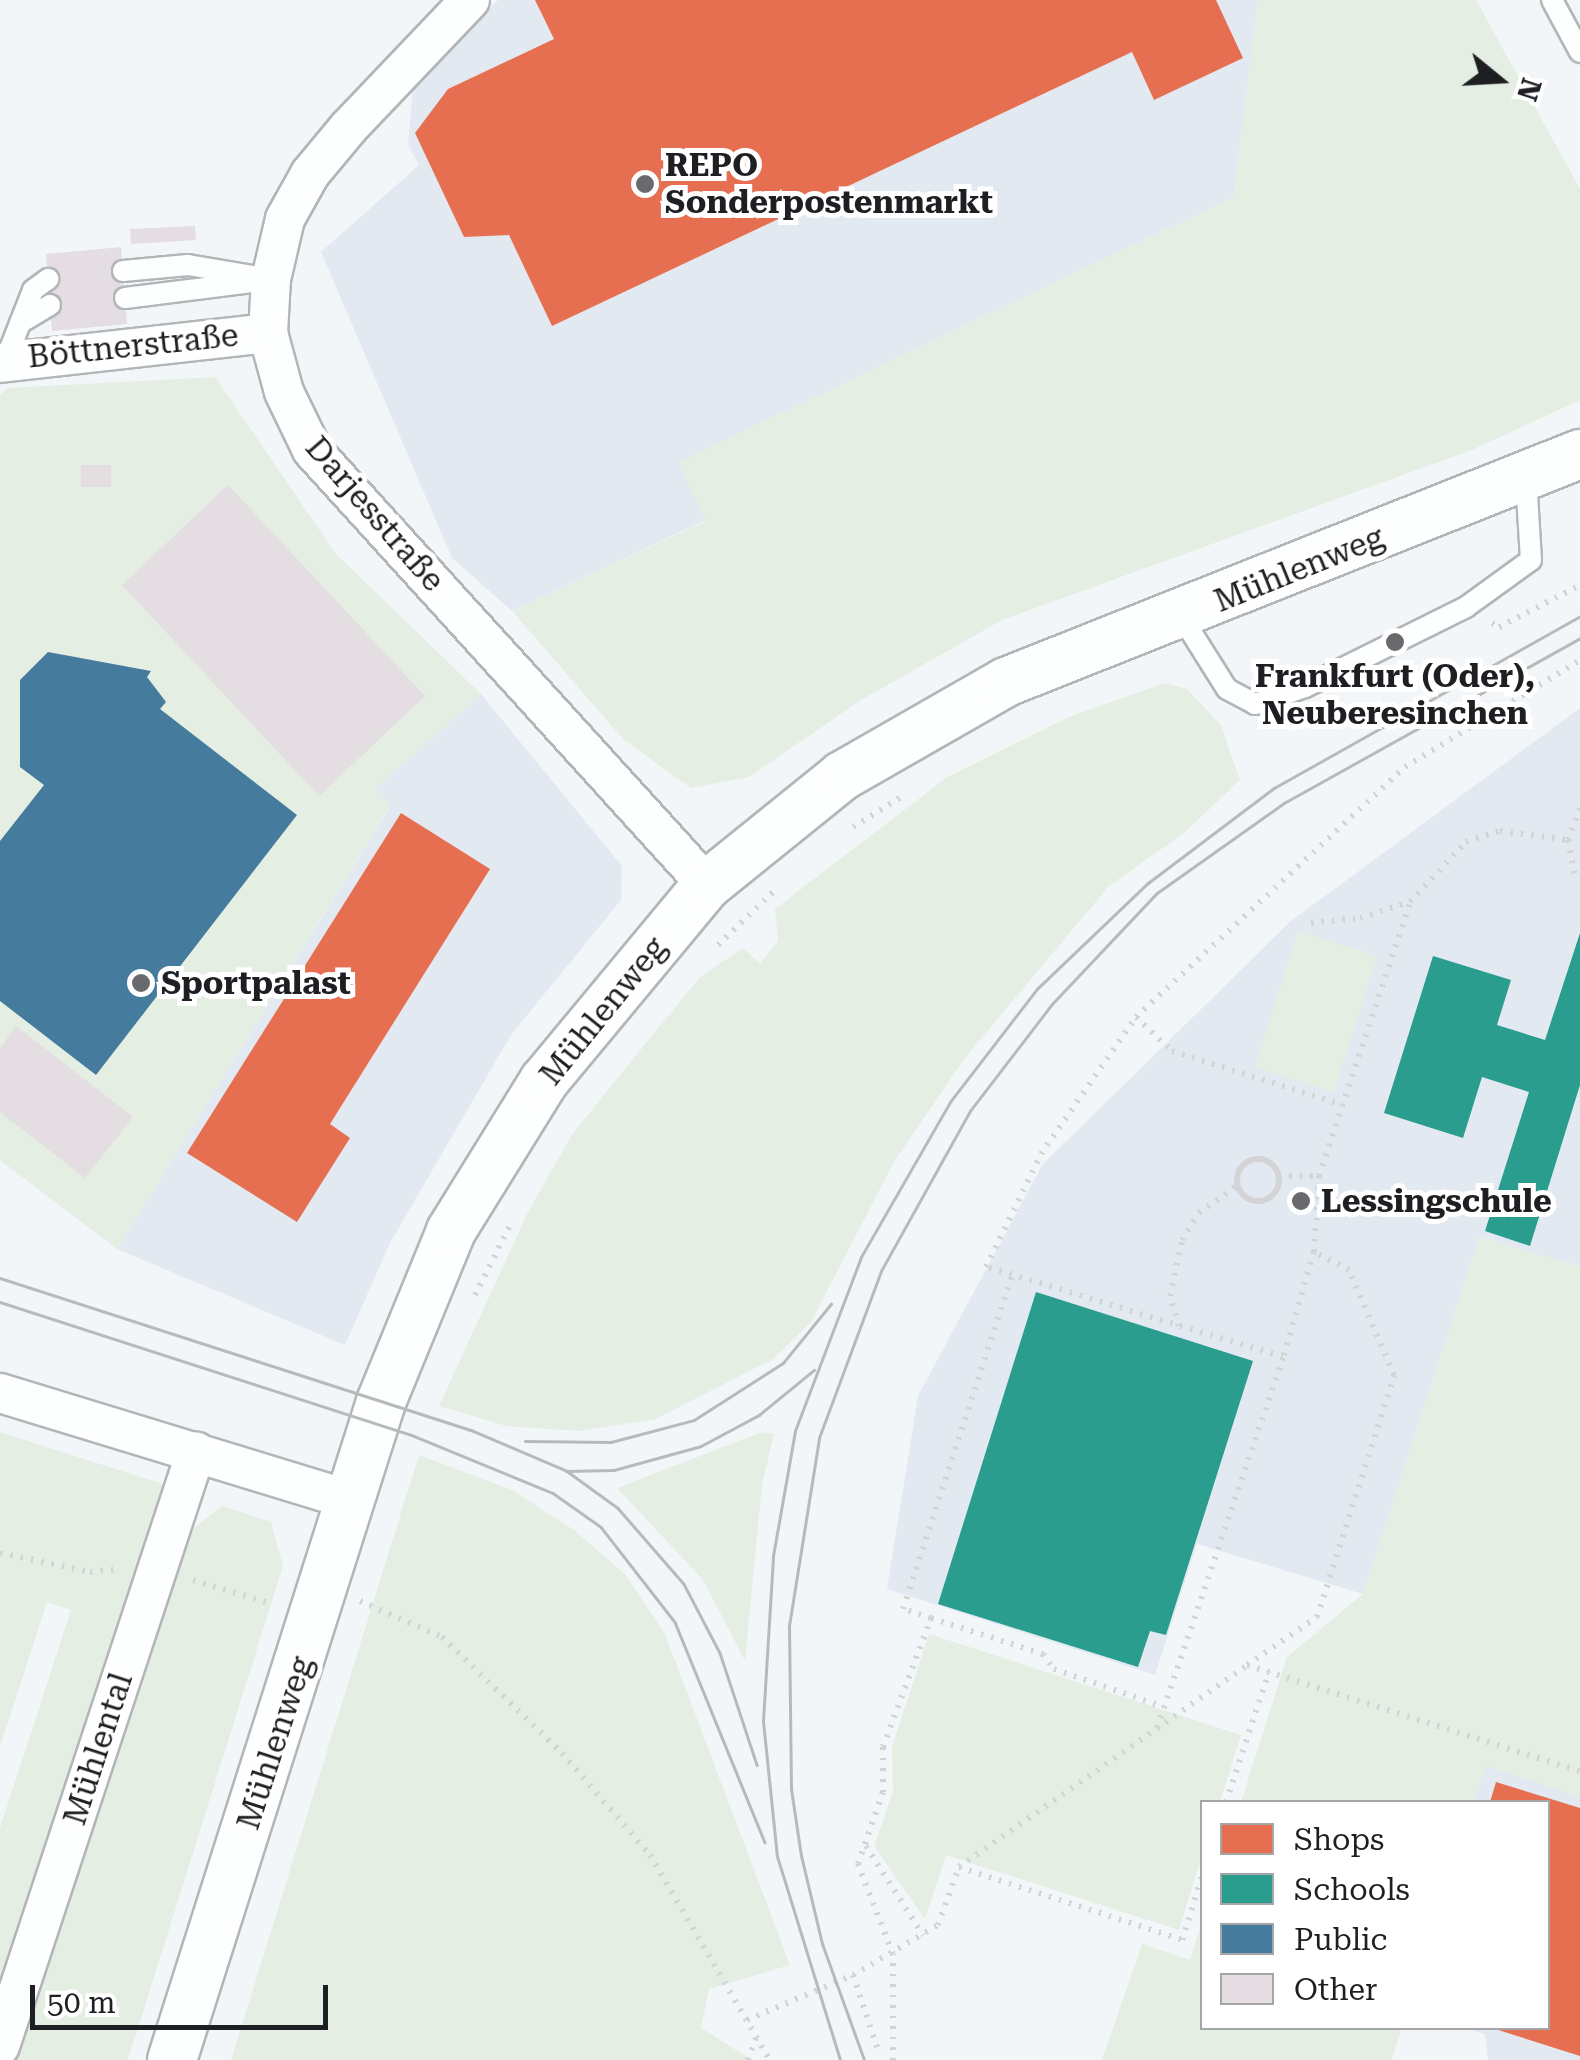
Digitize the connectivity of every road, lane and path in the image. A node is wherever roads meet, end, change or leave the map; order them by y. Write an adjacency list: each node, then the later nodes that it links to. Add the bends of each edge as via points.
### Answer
1 (470, 0): 6 (street, Darjesstraße, via 310,174 285,219)
2 (1552, 0): 3 (lane)
3 (1580, 52)
4 (123, 272): 6 (lane, via 188,265)
5 (48, 279): 9 (lane, via 32,290)
6 (271, 279): 7 (lane); 10 (street, Darjesstraße)
7 (126, 298)
8 (50, 305): 9 (lane)
9 (20, 323): 11 (lane)
10 (268, 333): 11 (street, Böttnerstraße); 24 (street, Darjesstraße, via 284,392 312,450)
11 (3, 361)
12 (1580, 454): 13 (street, Mühlenweg)
13 (1526, 478): 15 (lane, via 1531,560); 16 (street, Mühlenweg)
14 (1580, 586): 15 (path, via 1498,627)
15 (1466, 607): 16 (lane, via 1305,687 1256,704 1228,689)
16 (1181, 616): 24 (street, Mühlenweg, via 1006,682 918,727 842,776)
17 (1580, 660): 28 (path, via 1406,767)
18 (919, 785): 20 (path)
19 (1580, 808): 21 (path)
20 (836, 838)
21 (1568, 840): 22 (path); 25 (path, via 1500,831 1466,842)
22 (1576, 875)
23 (790, 876): 27 (path)
24 (707, 885): 41 (street, Mühlenweg, via 544,1080 451,1231 381,1402)
25 (1410, 902): 26 (path, via 1360,918); 29 (path)
26 (1311, 922)
27 (706, 956)
28 (1136, 1016): 29 (path, via 1172,1050); 35 (path, via 1040,1154 986,1268)
29 (1343, 1105): 31 (path)
30 (1279, 1176): 31 (path); 32 (path, via 1268,1200 1256,1202); 32 (path, via 1256,1158 1237,1171)
31 (1319, 1176): 34 (path)
32 (1236, 1186): 37 (path, via 1199,1213 1182,1240 1170,1296)
33 (518, 1210): 36 (path)
34 (1314, 1252): 38 (path); 44 (path, via 1349,1270 1394,1375 1317,1617)
35 (1012, 1276): 37 (path); 43 (path, via 903,1609)
36 (474, 1298)
37 (1179, 1326): 38 (path)
38 (1283, 1357): 46 (path)
39 (0, 1393): 40 (street)
40 (196, 1452): 41 (street); 58 (street, Mühlental)
41 (353, 1501): 60 (street, Mühlenweg)
42 (352, 1597): 56 (path, via 442,1638 562,1753 650,1855)
43 (931, 1618): 46 (path, via 1043,1654 1054,1669); 50 (path, via 883,1747 883,1792)
44 (1248, 1665): 45 (path); 47 (path)
45 (1269, 1672): 48 (path); 49 (path)
46 (1164, 1707): 47 (path)
47 (1157, 1728): 51 (path)
48 (1580, 1772)
49 (1227, 1800)
50 (866, 1846): 53 (path); 54 (path, via 858,1864)
51 (958, 1866): 52 (path, via 1182,1940); 53 (path, via 938,1925)
52 (1200, 1882)
53 (923, 1934): 54 (path)
54 (893, 1954): 55 (path); 63 (path)
55 (853, 1974): 56 (path); 59 (path)
56 (746, 2020): 57 (path)
57 (756, 2037): 61 (path); 62 (path)
58 (0, 2046)
59 (878, 2050)
60 (172, 2060)
61 (748, 2060)
62 (770, 2060)
63 (893, 2060)

